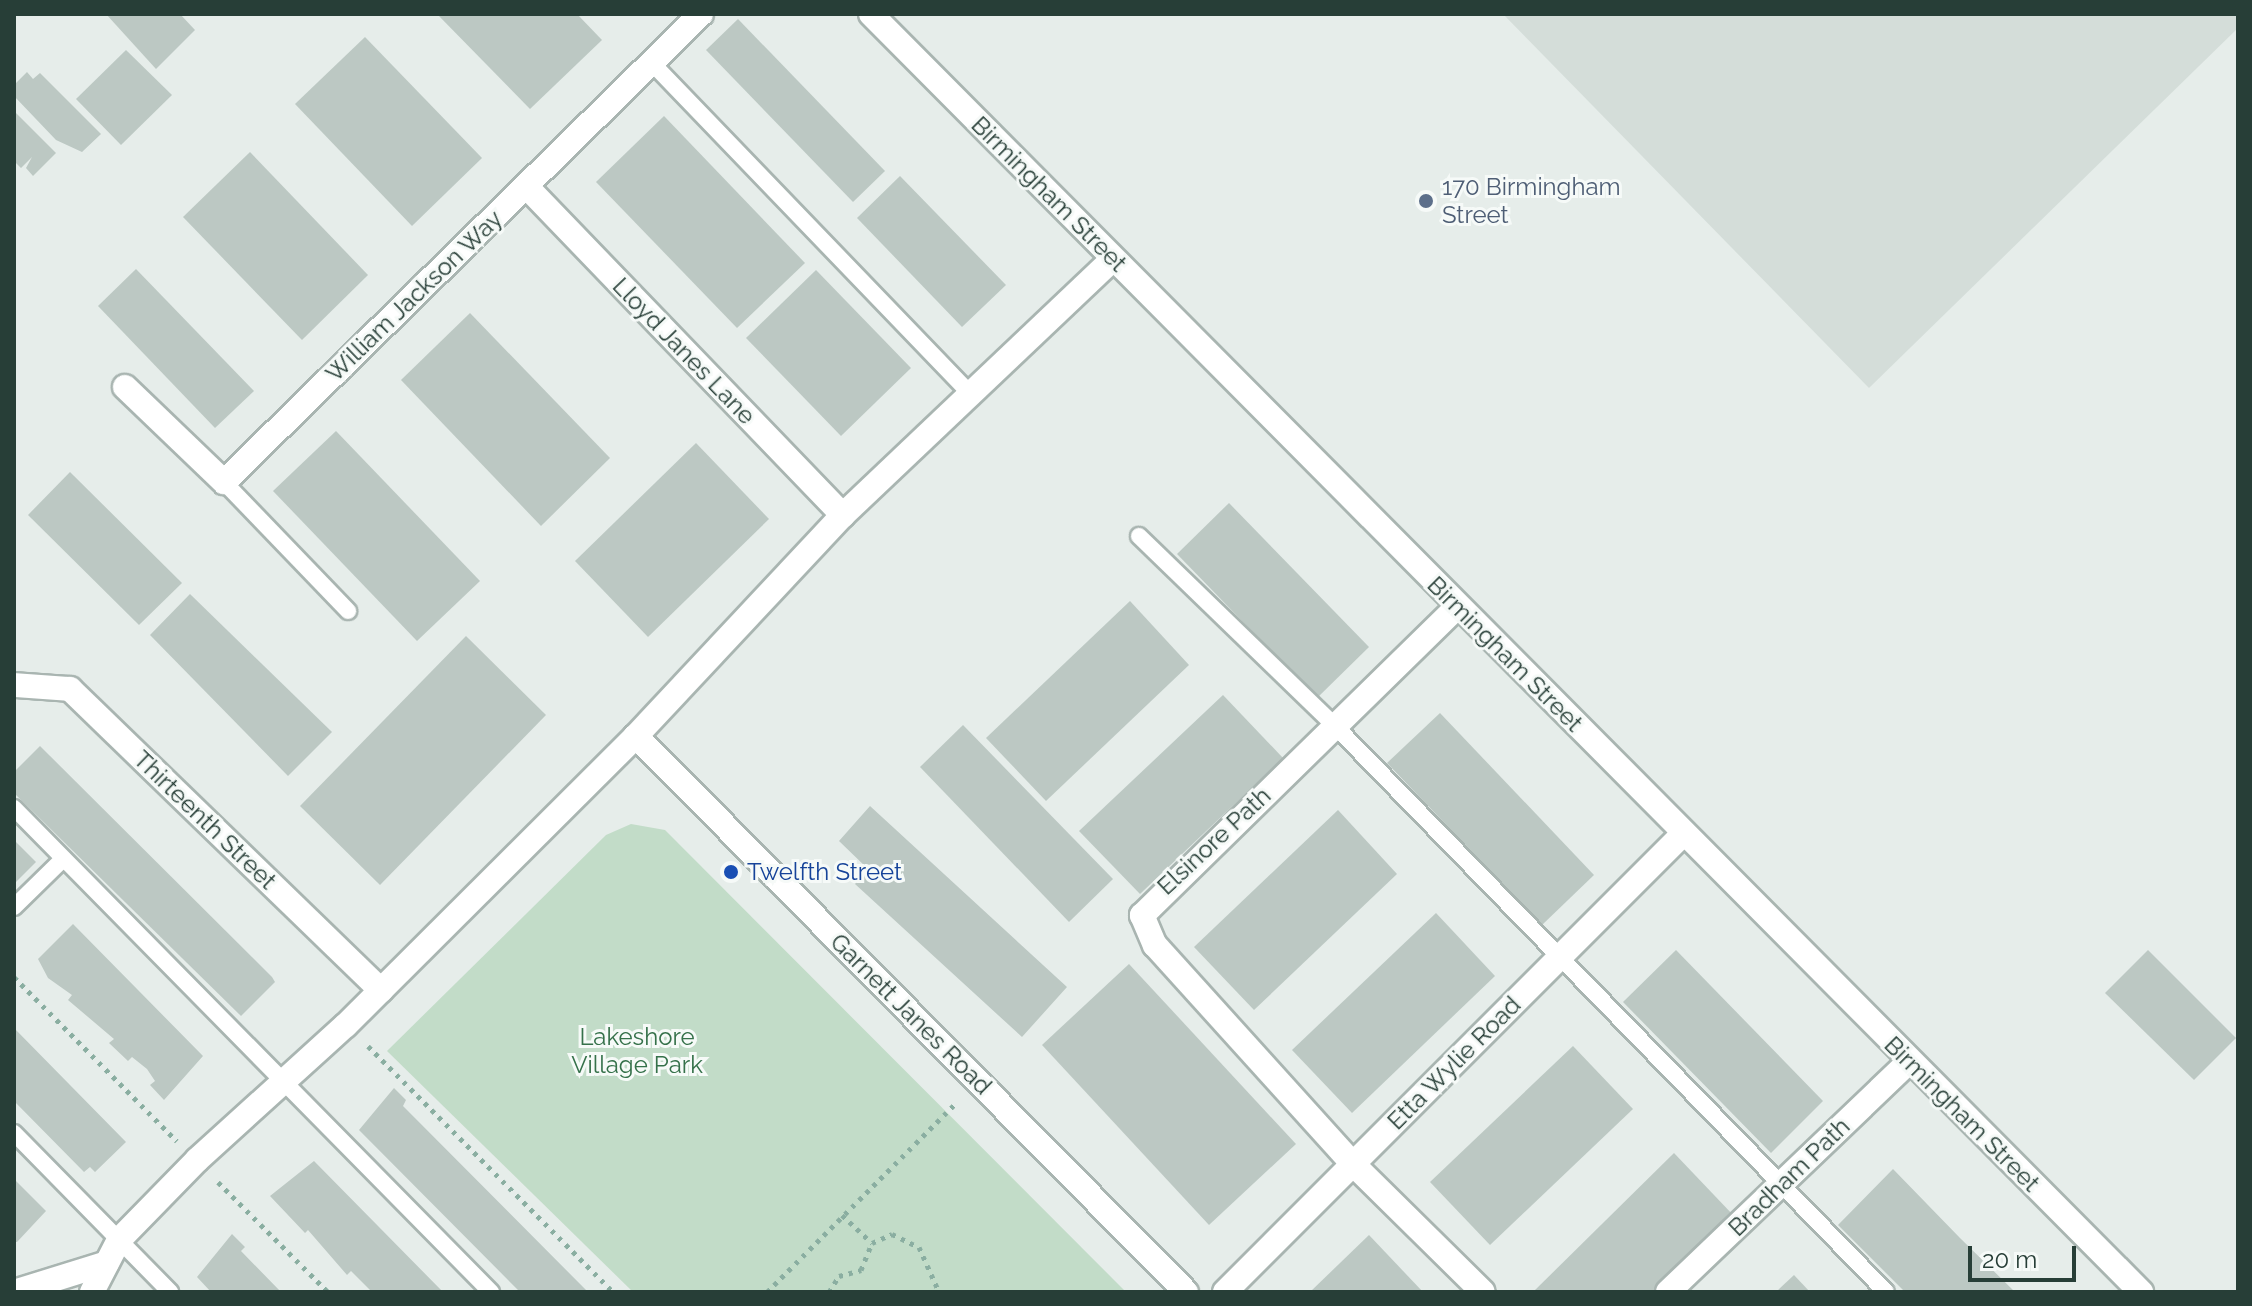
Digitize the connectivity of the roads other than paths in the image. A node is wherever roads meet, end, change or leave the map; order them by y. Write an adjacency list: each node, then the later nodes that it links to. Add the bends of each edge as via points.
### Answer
1 (701, 14): 3 (street, William Jackson Way)
2 (871, 14): 5 (street, Birmingham Street)
3 (652, 63): 4 (street, William Jackson Way); 7 (lane)
4 (526, 186): 8 (street, William Jackson Way); 9 (street, Lloyd Janes Lane)
5 (1113, 259): 7 (street); 11 (street, Birmingham Street)
6 (125, 387): 8 (street)
7 (970, 393): 9 (street)
8 (224, 482): 12 (lane)
9 (843, 515): 15 (street)
10 (1139, 536): 14 (lane)
11 (1457, 607): 14 (street, Elsinore Path); 17 (street, Birmingham Street)
12 (348, 611)
13 (14, 685): 21 (street, Thirteenth Street, via 70,689)
14 (1336, 727): 20 (lane); 25 (street, Elsinore Path, via 1142,915 1155,945)
15 (636, 736): 21 (street); 34 (street, Garnett Janes Road)
16 (14, 808): 18 (lane)
17 (1683, 834): 20 (street, Etta Wylie Road); 22 (street, Birmingham Street)
18 (63, 859): 19 (lane); 23 (lane)
19 (14, 907)
20 (1560, 957): 25 (street, Etta Wylie Road); 26 (lane)
21 (381, 990): 23 (street)
22 (1909, 1062): 26 (street, Bradham Path); 29 (street, Birmingham Street)
23 (286, 1083): 27 (street, via 197,1160); 33 (lane)
24 (14, 1133): 27 (lane)
25 (1353, 1164): 35 (street, Etta Wylie Road); 36 (street)
26 (1782, 1184): 37 (street, Bradham Path); 38 (lane)
27 (119, 1240): 28 (street); 32 (lane)
28 (107, 1263): 30 (street); 31 (street)
29 (2136, 1290)
30 (14, 1292)
31 (92, 1292)
32 (170, 1292)
33 (491, 1292)
34 (1186, 1292)
35 (1225, 1292)
36 (1483, 1292)
37 (1668, 1292)
38 (1886, 1292)

